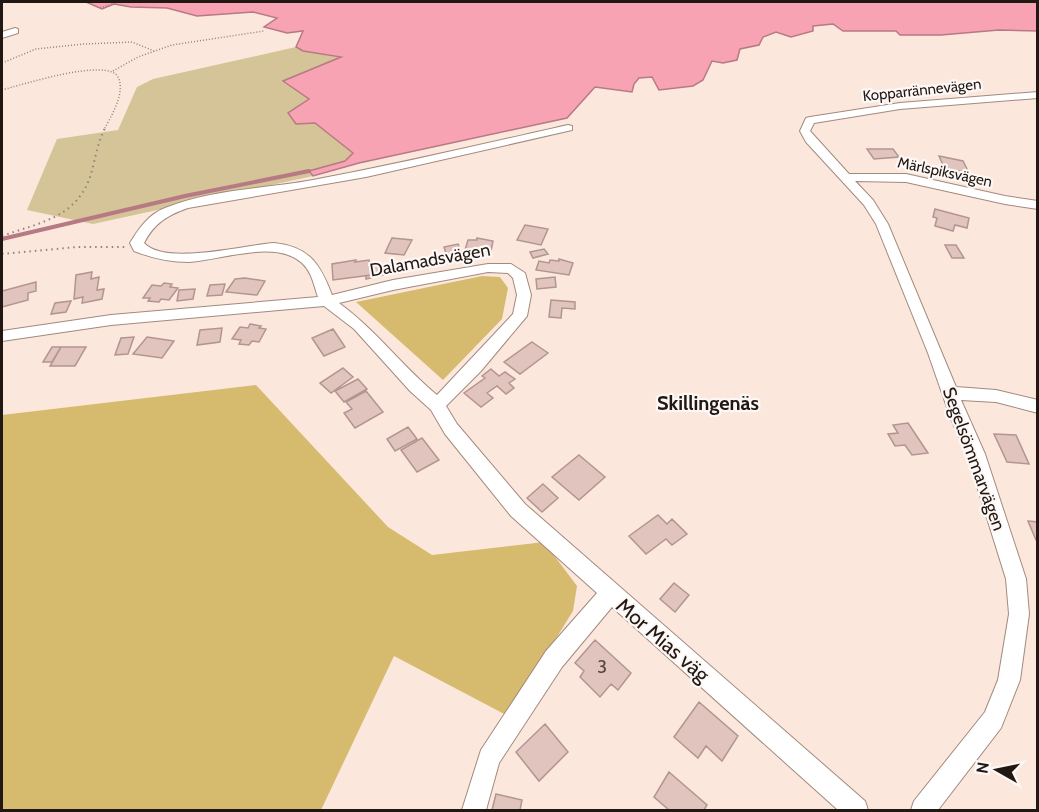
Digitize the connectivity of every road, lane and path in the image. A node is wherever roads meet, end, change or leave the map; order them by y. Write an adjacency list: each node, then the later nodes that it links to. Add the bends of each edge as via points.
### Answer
1 (87, 2): 2 (path)
2 (92, 2)
3 (118, 2): 4 (path)
4 (100, 8)
5 (15, 31): 7 (street)
6 (264, 31): 8 (path)
7 (2, 35)
8 (154, 51): 9 (path, via 132,42 84,44 36,49); 10 (path)
9 (2, 63)
10 (113, 71): 11 (path, via 68,73); 17 (path, via 119,81 118,99 102,134 90,183 70,209 57,217)
11 (2, 90)
12 (1038, 95): 13 (street, Kopparrännevägen, via 900,106)
13 (810, 120): 15 (street, Segelsömmarvägen, via 805,131 810,140)
14 (568, 128): 18 (street, via 299,186 193,203 152,221 141,234)
15 (846, 178): 16 (street, Märlspiksvägen, via 908,179); 22 (street, Segelsömmarvägen, via 882,224)
16 (1038, 205)
17 (2, 236)
18 (139, 248): 19 (path, via 77,247); 20 (street, via 171,257 257,247 283,248 306,259 315,269)
19 (2, 254)
20 (327, 301): 21 (street, Dalamadsvägen, via 111,320); 23 (street, via 359,325); 23 (street, Dalamadsvägen, via 488,268 511,269 520,276 524,295 520,316)
21 (2, 336)
22 (950, 393): 24 (street, via 996,396); 28 (street, Segelsömmarvägen, via 976,454 1016,579 1019,614 1009,680 993,720)
23 (437, 405): 25 (street, via 451,429 518,510)
24 (1038, 408)
25 (610, 594): 26 (street, Mor Mias väg, via 554,659 495,748); 27 (street, Mor Mias väg)
26 (474, 810)
27 (856, 810)
28 (923, 810)

